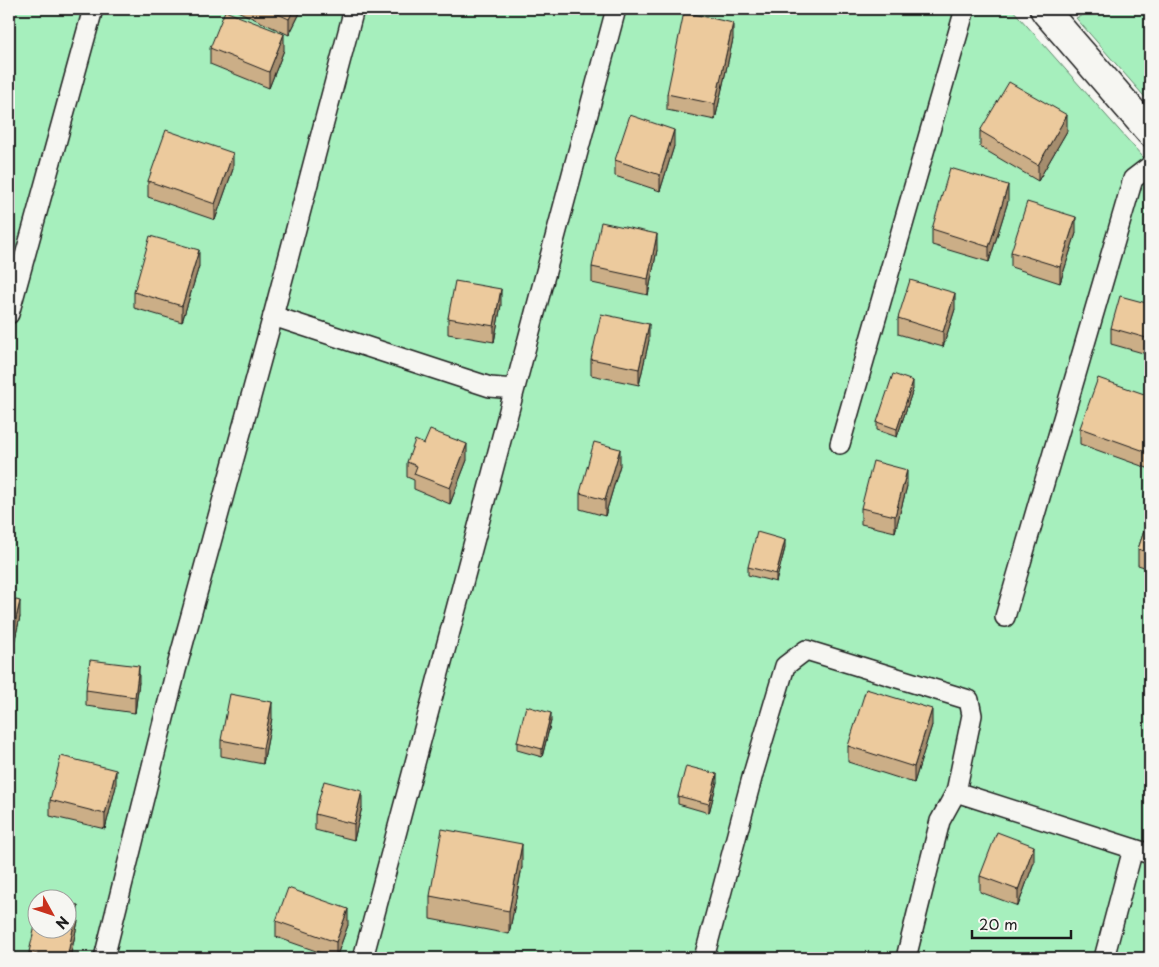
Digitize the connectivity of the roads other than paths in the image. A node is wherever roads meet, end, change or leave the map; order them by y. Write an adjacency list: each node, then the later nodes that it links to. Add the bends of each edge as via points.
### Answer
1 (93, 9): 8 (lane)
2 (354, 9): 9 (lane)
3 (616, 9): 10 (lane)
4 (965, 9): 11 (lane)
5 (1044, 9): 6 (street)
6 (1150, 132)
7 (1150, 166): 12 (lane, via 1133,179)
8 (9, 314)
9 (272, 316): 10 (lane, via 490,387); 15 (lane, via 176,670)
10 (514, 389): 16 (lane)
11 (840, 444)
12 (1005, 617)
13 (956, 792): 14 (lane); 17 (lane, via 972,715 969,700 806,650 785,666); 18 (lane, via 940,822)
14 (1142, 852): 19 (lane)
15 (104, 958)
16 (363, 958)
17 (704, 958)
18 (906, 958)
19 (1104, 958)

